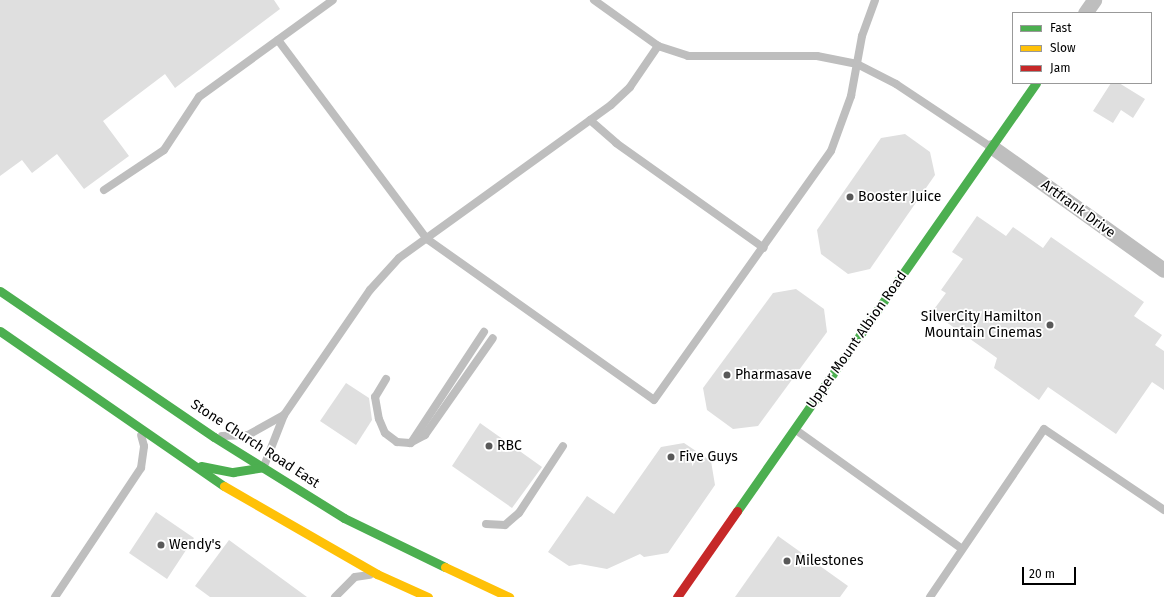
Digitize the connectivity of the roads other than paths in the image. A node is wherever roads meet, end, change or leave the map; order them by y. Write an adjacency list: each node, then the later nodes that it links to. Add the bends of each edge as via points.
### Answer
1 (333, 0): 6 (lane)
2 (594, 0): 7 (lane)
3 (875, 0): 8 (lane)
4 (1094, 0): 5 (street)
5 (1086, 12)
6 (278, 40): 12 (lane, via 199,96 164,150); 13 (lane)
7 (658, 46): 8 (lane, via 688,56 818,56); 10 (lane, via 630,87)
8 (857, 64): 11 (lane, via 896,84); 14 (lane, via 851,96 831,151)
9 (1035, 84): 11 (main road, Upper Mount Albion Road)
10 (590, 120): 13 (lane); 14 (lane, via 616,143)
11 (992, 147): 15 (street, Artfrank Drive); 23 (main road, Upper Mount Albion Road)
12 (104, 190)
13 (427, 239): 14 (lane, via 654,400); 21 (lane, via 399,258 370,290)
14 (764, 248)
15 (1164, 270)
16 (0, 291): 24 (main road, Stone Church Road East)
17 (0, 331): 22 (main road)
18 (484, 332): 25 (lane)
19 (493, 338): 25 (lane, via 425,435)
20 (386, 378): 25 (lane, via 375,397 379,419 385,433 397,442)
21 (284, 415): 24 (lane, via 248,435); 28 (lane)
22 (139, 426): 27 (main road); 33 (lane, via 144,446 141,468)
23 (795, 430): 31 (lane); 37 (main road, Upper Mount Albion Road)
24 (214, 437): 28 (main road, Stone Church Road East)
25 (410, 443)
26 (563, 446): 30 (lane, via 519,513 505,525)
27 (194, 465): 28 (main road, via 233,472); 32 (main road, via 244,500)
28 (264, 467): 36 (main road, Stone Church Road East, via 344,518)
29 (1164, 510): 31 (lane, via 1044,430)
30 (486, 524)
31 (962, 549): 38 (lane)
32 (377, 574): 34 (lane, via 355,577); 35 (main road)
33 (55, 597)
34 (335, 597)
35 (428, 597)
36 (509, 597)
37 (676, 597)
38 (930, 597)

